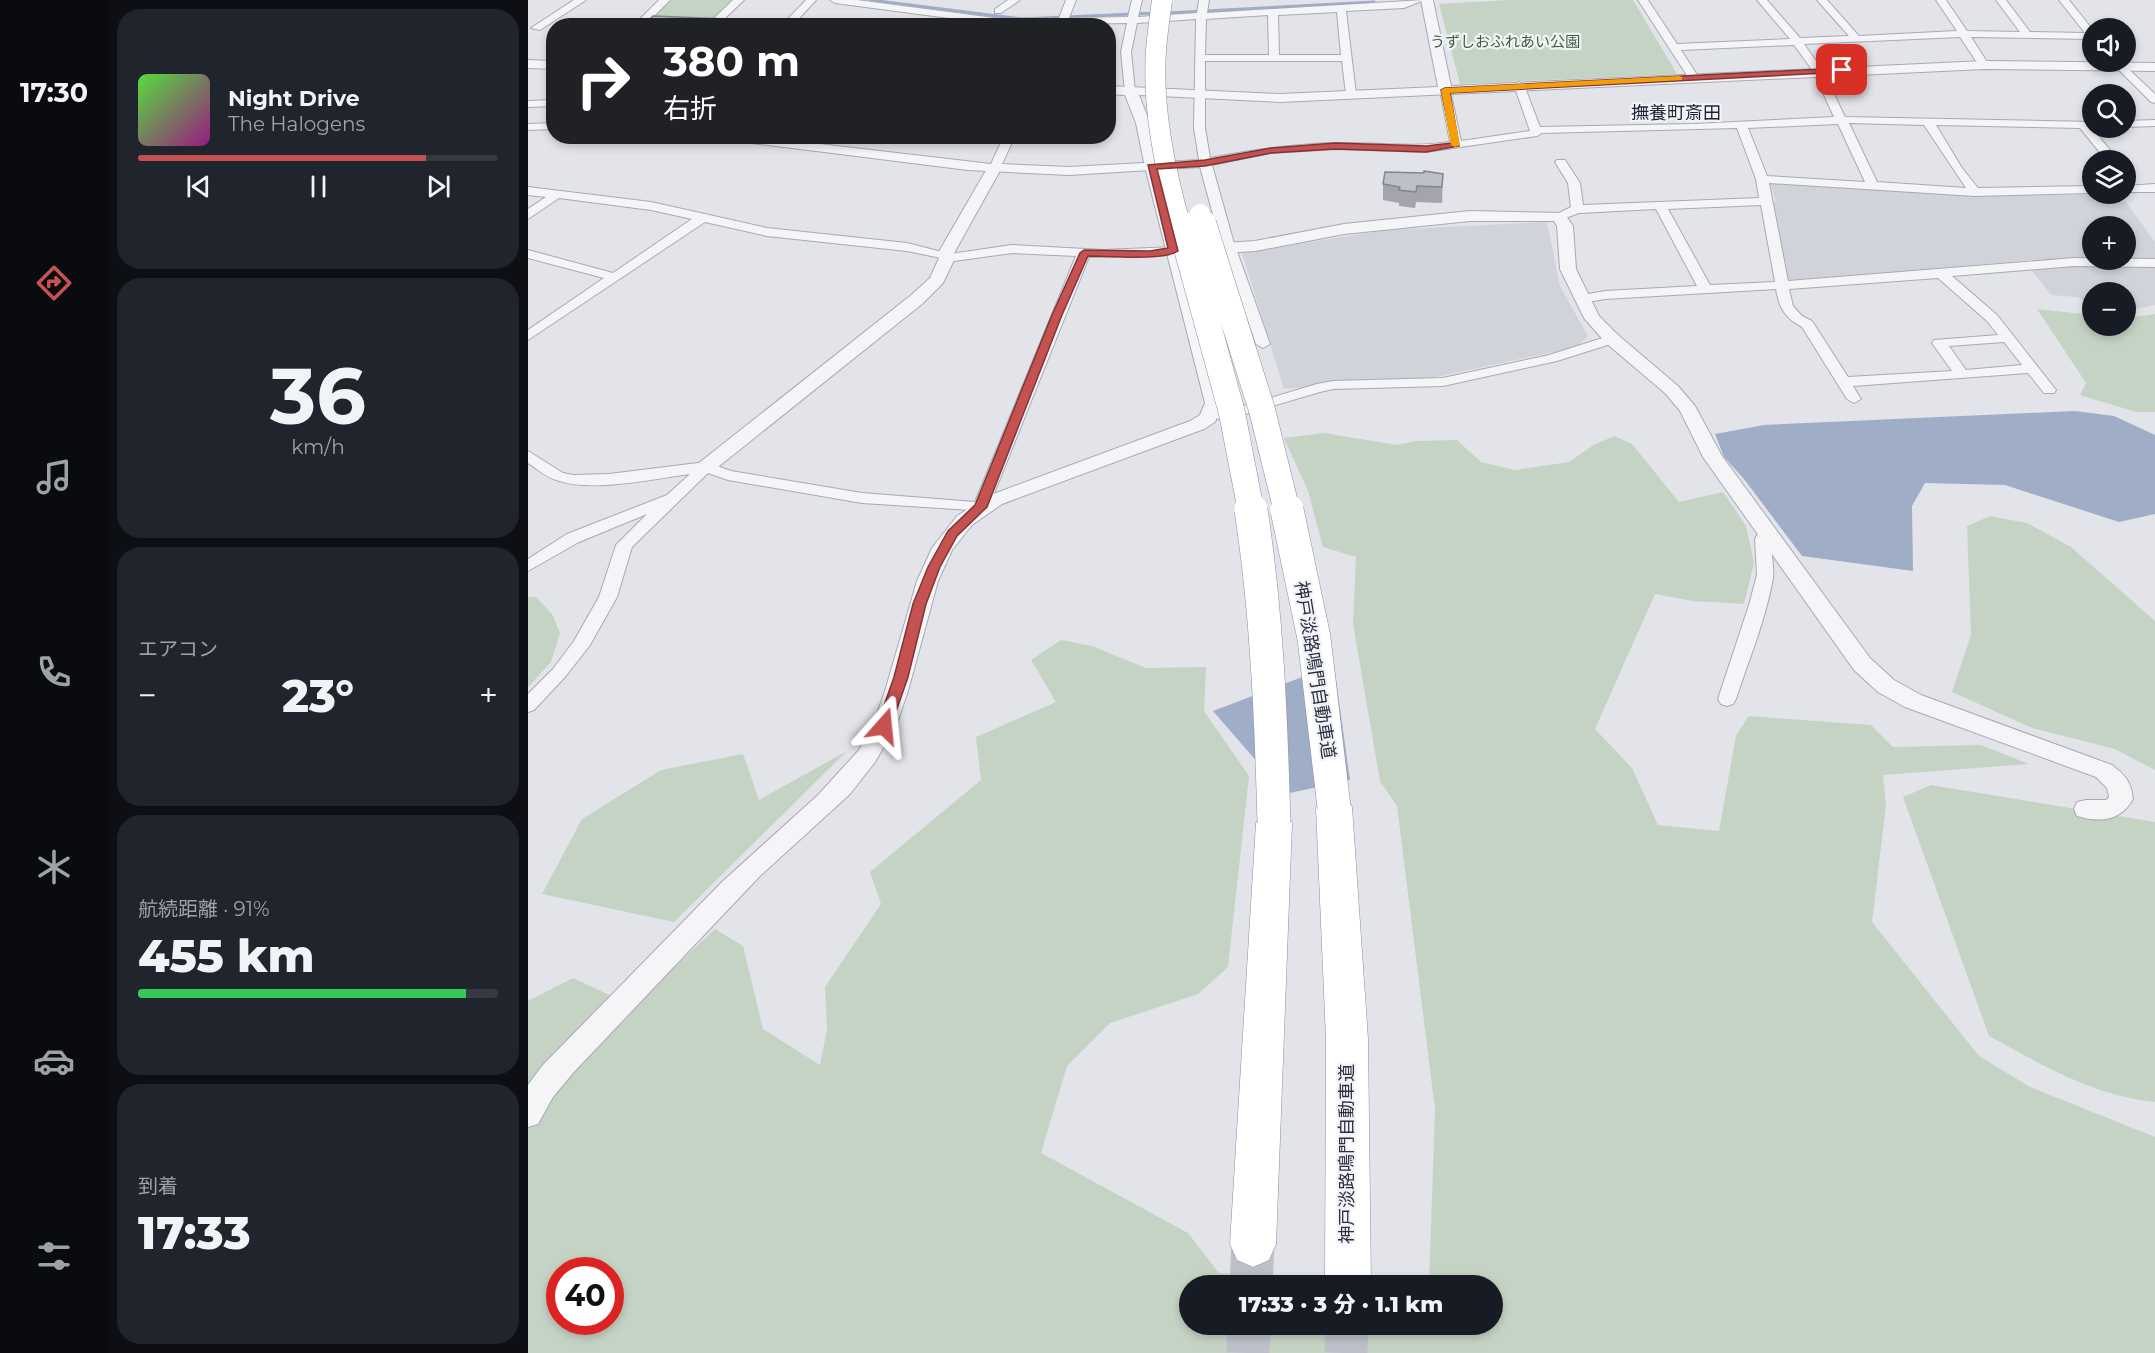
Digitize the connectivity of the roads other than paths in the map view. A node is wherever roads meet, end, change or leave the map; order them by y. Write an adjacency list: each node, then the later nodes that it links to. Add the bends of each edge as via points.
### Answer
1 (581, 0): 24 (street)
2 (665, 0): 25 (street)
3 (739, 0): 26 (street)
4 (811, 0): 27 (street)
5 (835, 0): 28 (street, via 911,15)
6 (1015, 0): 21 (street)
7 (1071, 0): 30 (street)
8 (1162, 0): 123 (highway, bridge, via 1154,58 1155,101 1165,158 1232,412 1255,542 1269,660 1274,823)
9 (1324, 0): 19 (street)
10 (1419, 0): 20 (street, via 1404,5)
11 (1427, 0): 55 (street)
12 (1643, 0): 40 (street)
13 (1762, 0): 39 (street)
14 (1822, 0): 38 (street)
15 (1941, 0): 35 (street)
16 (2001, 0): 36 (street)
17 (2064, 0): 33 (street)
18 (929, 1): 21 (street)
19 (1198, 7): 22 (street); 23 (street); 42 (street); 124 (highway, 神戸淡路鳴門自動車道, bridge, via 1172,58 1183,157 1262,410 1286,506 1314,638 1335,807 1347,1039)
20 (1341, 7): 22 (street); 43 (street)
21 (998, 11): 29 (street)
22 (1273, 11): 41 (street)
23 (1134, 12): 31 (street); 56 (street, via 1121,52)
24 (548, 18)
25 (646, 18)
26 (720, 18)
27 (794, 18)
28 (950, 18)
29 (1055, 18)
30 (1063, 18)
31 (1073, 18)
32 (546, 19): 34 (street)
33 (2082, 23)
34 (532, 27)
35 (1962, 34): 36 (street); 38 (street); 47 (street)
36 (2027, 35): 37 (street)
37 (2082, 36)
38 (1856, 38): 39 (street)
39 (1797, 41): 40 (street); 50 (street)
40 (1675, 47): 52 (street)
41 (1274, 57): 42 (street); 43 (street)
42 (1199, 58): 57 (street)
43 (1346, 58): 58 (street)
44 (528, 64): 46 (street)
45 (2082, 64): 47 (street)
46 (546, 65)
47 (1984, 65): 50 (street)
48 (2136, 65): 49 (street)
49 (2155, 67)
50 (1818, 71): 52 (street); 62 (street)
51 (2126, 72): 59 (street)
52 (1694, 78): 53 (street)
53 (1520, 86): 55 (street); 70 (street)
54 (1116, 90): 56 (street)
55 (1445, 90): 58 (street); 73 (street)
56 (1130, 91): 57 (street); 77 (street, via 1143,123)
57 (1201, 94): 58 (street, via 1280,98); 75 (street, via 1200,129)
58 (1351, 94)
59 (2155, 100)
60 (546, 103): 61 (street)
61 (528, 104)
62 (1842, 120): 63 (street); 64 (street); 79 (street)
63 (1928, 122): 67 (street); 84 (street)
64 (1741, 123): 70 (street); 78 (street)
65 (2155, 123): 66 (street)
66 (2136, 124)
67 (2082, 125)
68 (546, 126): 69 (street)
69 (528, 127)
70 (1538, 130): 73 (street)
71 (828, 144): 76 (street)
72 (1006, 144): 76 (street)
73 (1456, 145): 75 (street, via 1426,149 1335,146 1271,150)
74 (1561, 162): 88 (street, via 1574,183)
75 (1205, 163): 77 (street); 92 (street)
76 (995, 167): 77 (street, via 1070,171); 96 (street)
77 (1152, 167): 93 (street)
78 (1762, 179): 79 (street); 86 (street)
79 (1873, 186): 84 (street)
80 (2155, 188): 81 (street)
81 (2136, 189)
82 (2082, 190): 84 (street)
83 (528, 191): 85 (street)
84 (1975, 192)
85 (556, 195): 89 (street); 91 (street, via 651,206)
86 (1766, 201): 87 (street); 100 (street)
87 (1660, 206): 88 (street); 101 (street)
88 (1577, 209): 90 (street)
89 (528, 214)
90 (1559, 216): 92 (street, via 1470,216 1344,229); 102 (street, via 1565,226 1568,269)
91 (702, 218): 96 (street, via 767,232 907,247); 99 (street)
92 (1229, 248): 93 (street); 106 (street)
93 (1173, 251): 94 (street); 112 (street, via 1214,403)
94 (1084, 253): 96 (street, via 1012,249); 116 (street)
95 (528, 254): 99 (street)
96 (946, 256): 114 (street, via 938,280 916,300)
97 (2155, 262): 98 (street, via 2074,262)
98 (1939, 272): 100 (street); 104 (street)
99 (614, 277): 103 (street)
100 (1782, 284): 101 (street); 109 (street, via 1786,307 1807,324)
101 (1705, 290): 102 (street)
102 (1582, 298): 105 (street)
103 (528, 336)
104 (2009, 338): 107 (street); 108 (street, via 1939,343)
105 (1612, 339): 112 (street, via 1552,358 1443,382 1333,385); 117 (street, via 1672,390 1688,410 1713,457)
106 (1263, 344)
107 (2033, 368): 108 (street); 110 (street)
108 (1962, 375): 109 (street)
109 (1843, 382): 111 (street)
110 (2049, 390)
111 (1854, 399)
112 (1208, 418): 116 (street)
113 (528, 456): 114 (street, via 558,476 572,480)
114 (706, 467): 115 (street); 116 (street, via 728,475 862,498)
115 (673, 498): 118 (street, via 573,538); 120 (street, via 624,545 608,597 581,645)
116 (981, 507): 122 (street, via 952,534 934,567 919,604 884,726 868,755 842,787 750,870 555,1072)
117 (1767, 532): 119 (street, via 1763,540 1765,575 1758,605); 121 (street, via 1862,664 1886,686 1946,714 2104,771 2119,784 2121,799 2112,809)
118 (528, 566)
119 (1727, 699)
120 (528, 705)
121 (2086, 809)
122 (528, 1114)
123 (1253, 1244)
124 (1348, 1275)

